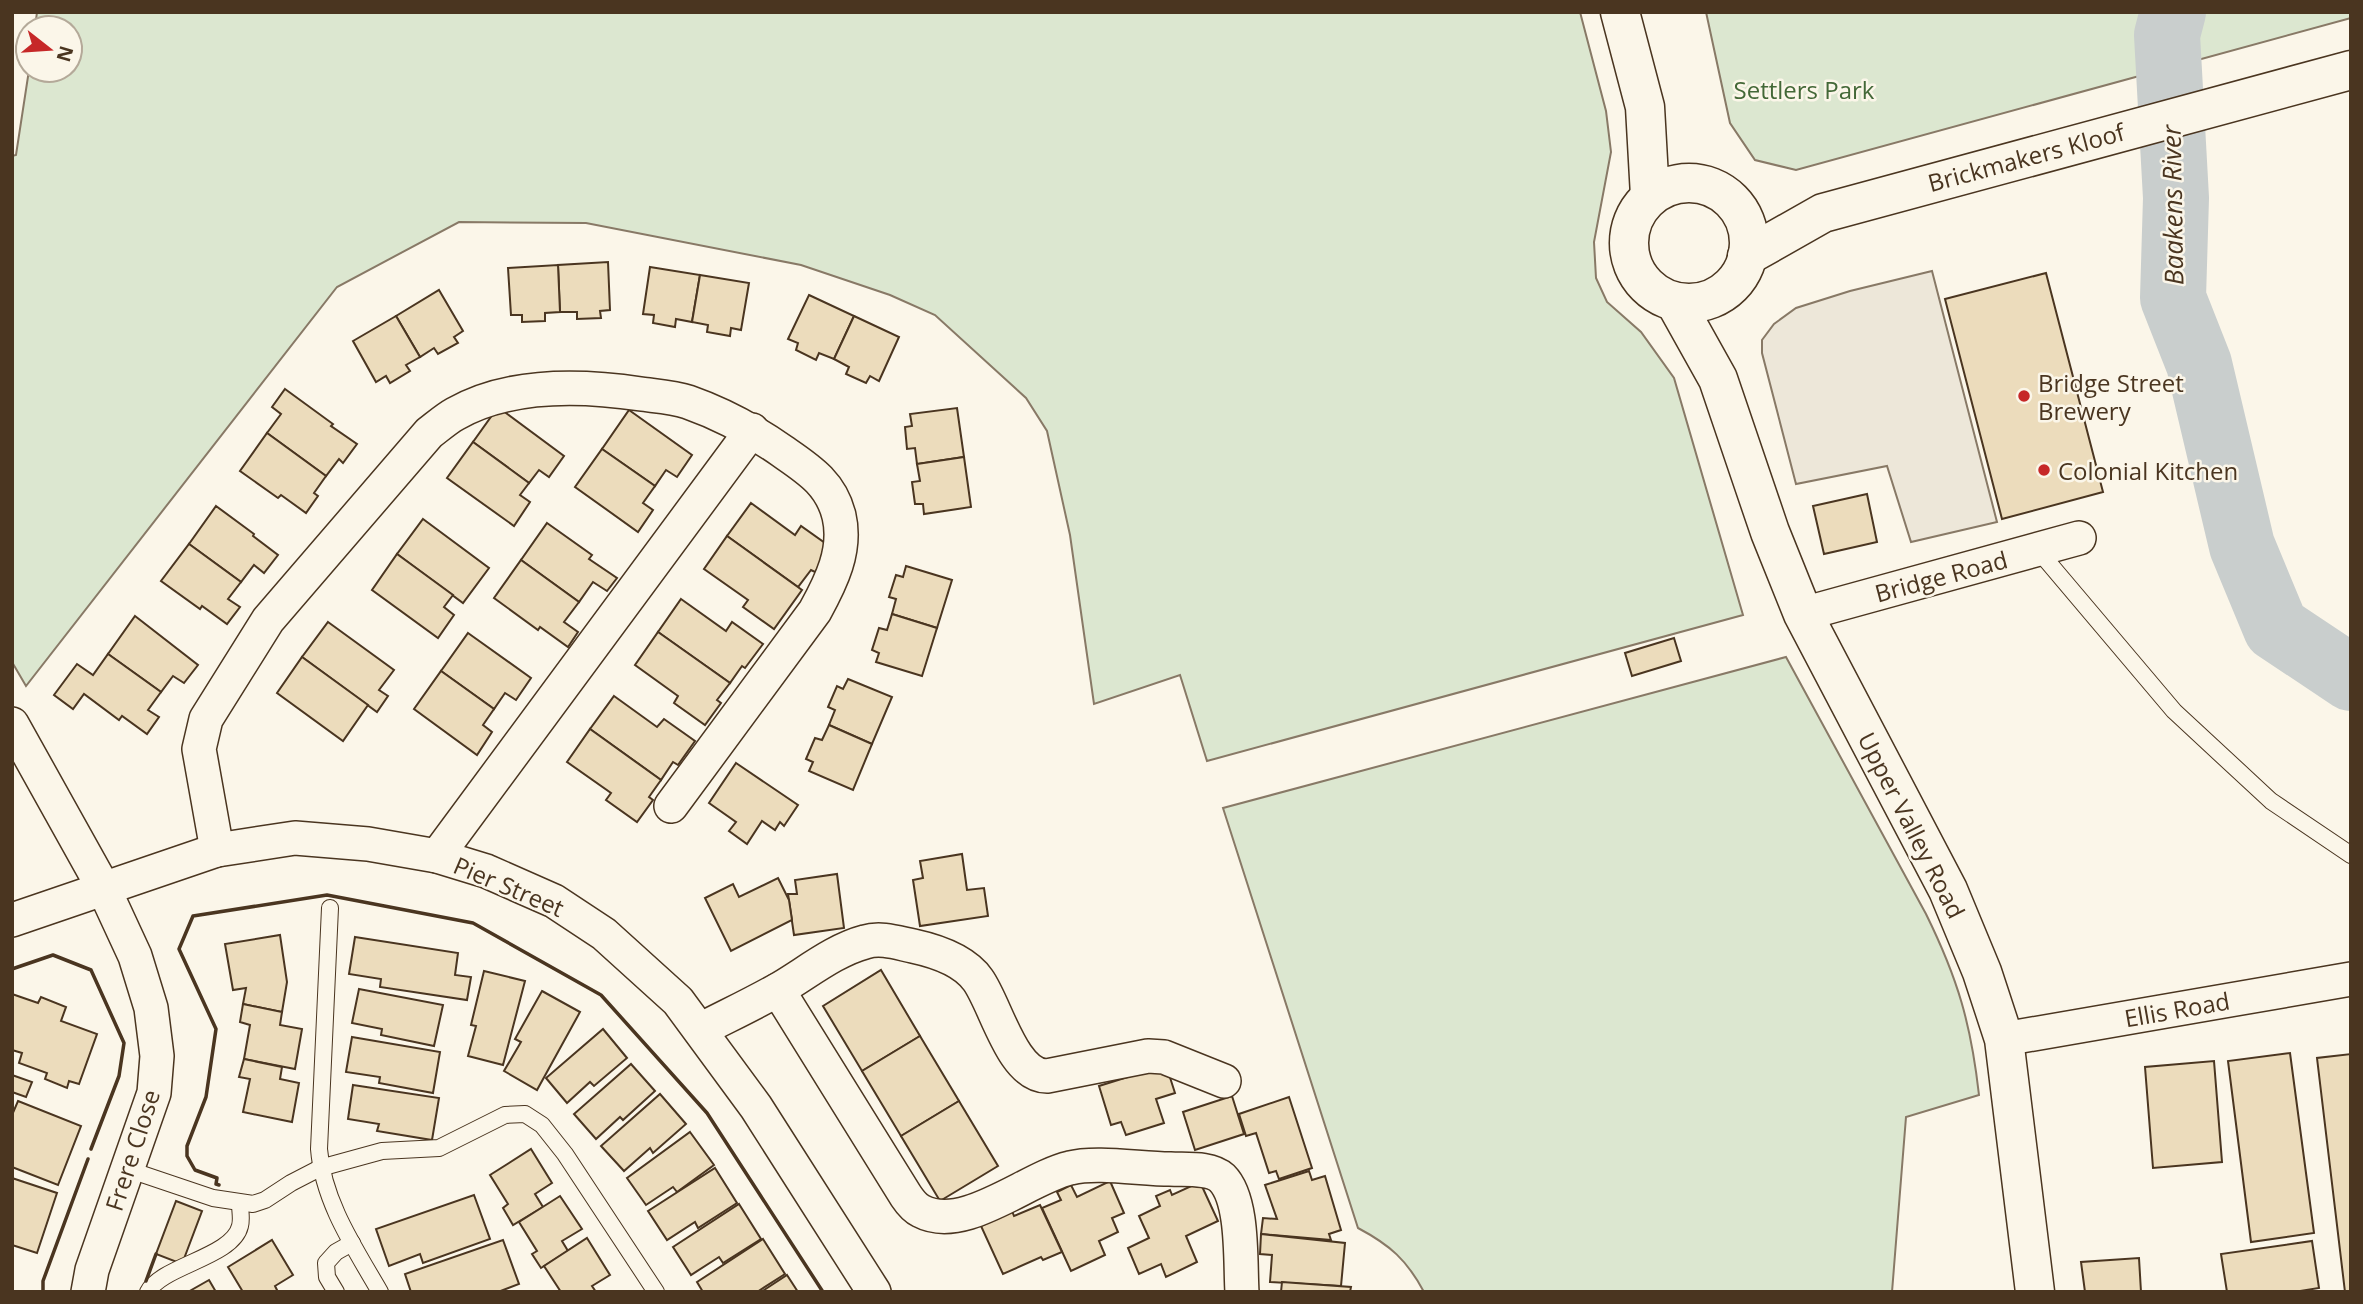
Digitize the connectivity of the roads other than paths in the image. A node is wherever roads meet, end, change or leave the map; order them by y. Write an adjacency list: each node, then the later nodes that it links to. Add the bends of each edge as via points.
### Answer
1 (1620, 12): 3 (street)
2 (2351, 70): 7 (street, Brickmakers Kloof)
3 (1645, 107): 4 (street); 5 (street)
4 (1688, 182): 5 (street); 6 (street, via 1722,192)
5 (1650, 196): 10 (street, via 1630,228 1633,266 1650,289)
6 (1735, 204): 7 (street, Brickmakers Kloof); 8 (street, via 1746,223)
7 (1823, 213): 8 (street, Brickmakers Kloof)
8 (1747, 256): 9 (street, via 1742,271)
9 (1721, 294): 10 (street, via 1699,302); 11 (street, Upper Valley Road)
10 (1675, 302): 11 (street, Upper Valley Road)
11 (1718, 379): 15 (street, Upper Valley Road)
12 (752, 430): 17 (street, via 816,474 832,494 840,518 840,550 831,583 815,611); 18 (street, via 685,401 600,388 531,391 495,398 455,414 429,433 268,620 206,719 199,749); 20 (street)
13 (2079, 538): 14 (street, Bridge Road)
14 (2037, 549): 15 (street, Bridge Road); 19 (lane, via 2174,711 2272,801)
15 (1802, 614): 27 (street, Upper Valley Road, via 1948,890)
16 (15, 736): 21 (street, Frere Close)
17 (671, 806)
18 (217, 850): 20 (street, Pier Street, via 295,838); 21 (street, Pier Street)
19 (2351, 855)
20 (437, 856): 26 (street, Pier Street, via 486,871 554,901 594,927 678,1001)
21 (104, 889): 23 (street, Pier Street); 30 (street, Frere Close, via 135,956 151,1008 157,1056 154,1093)
22 (330, 908): 29 (lane)
23 (12, 920)
24 (2351, 979): 27 (street, Ellis Road)
25 (778, 990): 26 (street); 28 (street, via 867,941 905,944 943,955 978,979 1018,1059 1032,1073 1047,1076 1148,1056 1172,1060); 39 (street, via 918,1210 931,1216 958,1216 1069,1168 1203,1170 1221,1177 1234,1198)
26 (700, 1030): 38 (street, Pier Street, via 756,1107)
27 (2004, 1039): 40 (street, Upper Valley Road)
28 (1223, 1081)
29 (320, 1168): 31 (lane, via 265,1200); 32 (lane); 37 (lane, via 382,1151 439,1148 505,1115 525,1114 542,1125 565,1154)
30 (127, 1169): 31 (lane); 33 (street, Frere Close)
31 (240, 1204): 34 (lane, via 236,1235 156,1281)
32 (352, 1243): 35 (lane, via 326,1263 327,1277); 36 (lane)
33 (88, 1292)
34 (148, 1292)
35 (337, 1292)
36 (380, 1292)
37 (656, 1292)
38 (874, 1292)
39 (1242, 1292)
40 (2035, 1292)

